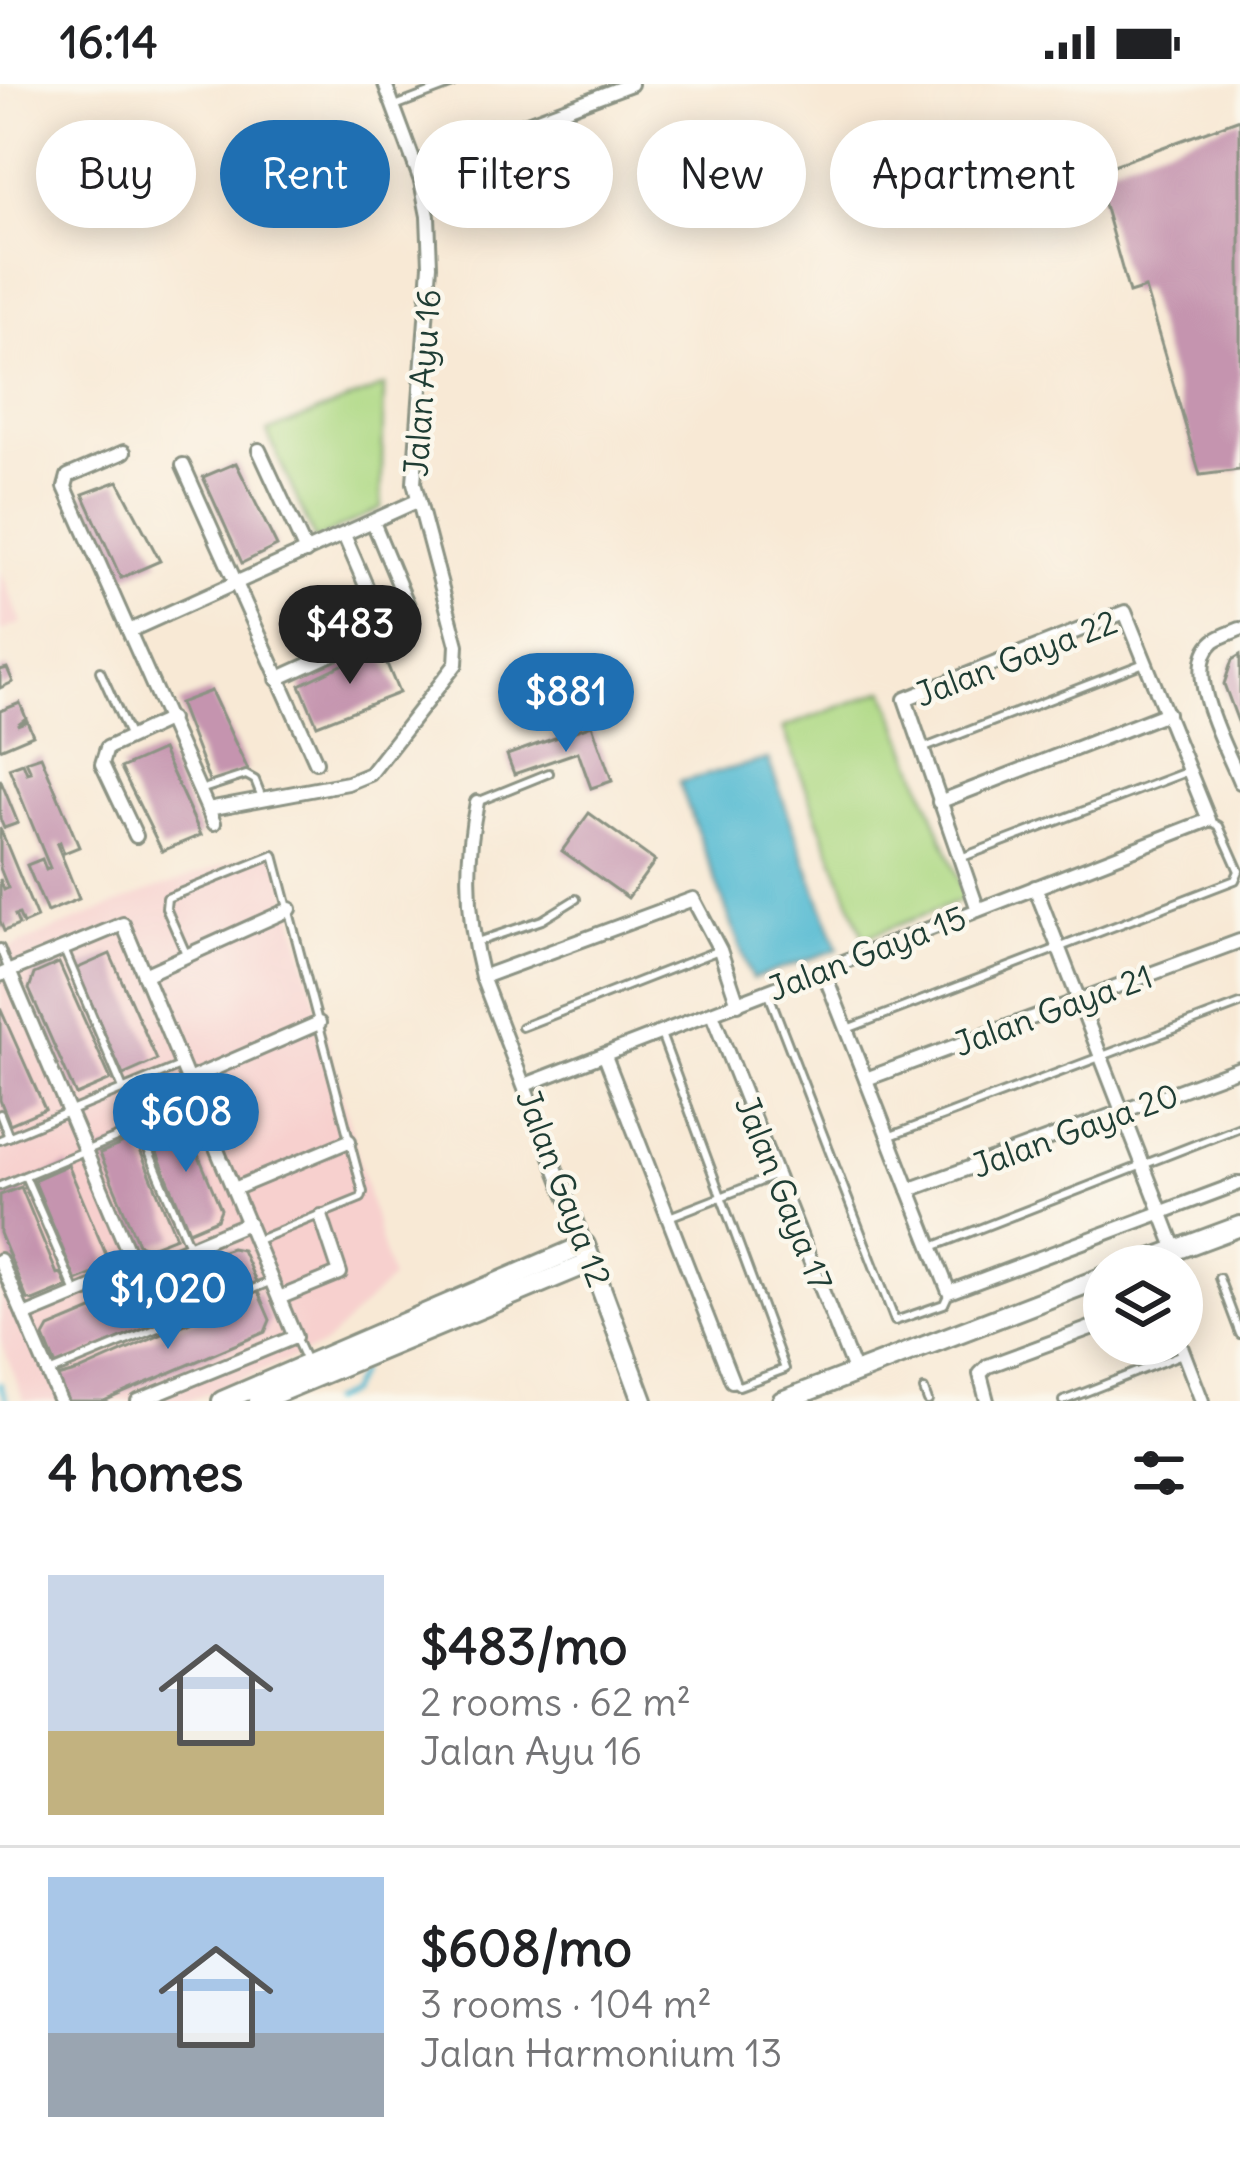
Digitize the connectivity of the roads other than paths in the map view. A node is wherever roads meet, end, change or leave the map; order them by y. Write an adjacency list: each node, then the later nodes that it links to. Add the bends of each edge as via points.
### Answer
1 (385, 84): 4 (street, Jalan Ayu 16)
2 (454, 84): 4 (lane)
3 (631, 84): 5 (street)
4 (393, 107): 6 (street, Jalan Ayu 16)
5 (535, 120)
6 (414, 162)
7 (429, 228): 11 (street, Jalan Ayu 16)
8 (259, 450): 17 (street)
9 (124, 452): 21 (street, via 64,483)
10 (183, 465): 18 (street)
11 (414, 465): 12 (street, Jalan Ayu 16); 13 (street)
12 (417, 501): 13 (street); 16 (street, Jalan Ayu 16)
13 (387, 515): 14 (street); 16 (street)
14 (373, 522): 15 (street); 20 (street, via 413,618)
15 (344, 535): 17 (street); 20 (street)
16 (428, 541): 34 (street, Jalan Ayu 16, via 457,645 452,673 370,774)
17 (306, 552): 18 (street)
18 (233, 584): 21 (street); 24 (street)
19 (1240, 629): 32 (street, via 1214,641 1201,684)
20 (385, 630): 24 (street)
21 (129, 631): 26 (street)
22 (1148, 662): 25 (street, Jalan Gaya 22); 28 (lane); 28 (street, Jalan Gaya 22, via 1128,614 1118,612 907,696)
23 (100, 671): 27 (lane)
24 (278, 679): 29 (street)
25 (1168, 713): 30 (street, Jalan Gaya 22); 36 (street)
26 (170, 719): 27 (street); 33 (street)
27 (130, 737): 40 (street, via 101,759)
28 (920, 750): 36 (street, Jalan Gaya 22)
29 (316, 762)
30 (1190, 771): 38 (street, Jalan Gaya 22); 41 (lane)
31 (549, 773): 35 (lane)
32 (1240, 782)
33 (200, 790): 34 (lane, via 246,775); 37 (street)
34 (263, 800): 37 (street, Jalan Ayu 16)
35 (477, 802): 47 (street, Jalan Gaya 12)
36 (939, 802): 41 (street, Jalan Gaya 22)
37 (208, 809): 39 (street)
38 (1209, 820): 42 (street, Jalan Gaya 15); 49 (lane, via 1220,826 1239,871 1235,880)
39 (214, 823)
40 (136, 836)
41 (959, 858): 45 (street, Jalan Gaya 22)
42 (1035, 887): 45 (street, Jalan Gaya 15); 49 (street)
43 (576, 899): 47 (lane)
44 (290, 909): 52 (street); 52 (lane, via 272,855 171,894 166,908); 62 (lane)
45 (978, 910): 53 (street, Jalan Gaya 15)
46 (1240, 941): 58 (street, Jalan Gaya 21)
47 (473, 944): 56 (street, Jalan Gaya 12)
48 (0, 948): 54 (lane)
49 (1059, 948): 58 (street); 64 (lane)
50 (64, 949): 54 (street); 55 (street, via 123,924); 73 (lane)
51 (720, 950): 56 (street, via 693,899); 59 (street); 63 (lane)
52 (187, 956): 55 (street)
53 (824, 970): 57 (street, Jalan Gaya 15); 64 (street)
54 (5, 973): 75 (street)
55 (144, 975): 68 (street)
56 (482, 977): 72 (street, Jalan Gaya 12)
57 (768, 992): 59 (street, Jalan Gaya 15); 109 (lane, via 895,1321 944,1304)
58 (1079, 999): 67 (street); 70 (street, Jalan Gaya 21)
59 (738, 1004): 61 (street, Jalan Gaya 15)
60 (1240, 1004): 67 (lane)
61 (712, 1014): 65 (street, Jalan Gaya 15); 86 (street, Jalan Gaya 17)
62 (320, 1023): 71 (street); 83 (lane)
63 (521, 1028)
64 (847, 1030): 70 (street)
65 (661, 1034): 66 (street, Jalan Gaya 15); 92 (lane)
66 (605, 1056): 72 (street, Jalan Gaya 15); 95 (street)
67 (1101, 1056): 77 (street); 81 (lane)
68 (182, 1065): 71 (street); 73 (lane)
69 (1240, 1067): 77 (street, Jalan Gaya 20)
70 (866, 1079): 81 (street)
71 (188, 1080): 74 (street)
72 (525, 1085): 103 (street, Jalan Gaya 12)
73 (123, 1089): 75 (lane)
74 (198, 1104): 79 (lane); 90 (street)
75 (69, 1112): 80 (lane); 84 (street)
76 (0, 1114): 80 (lane)
77 (1123, 1114): 85 (street); 91 (street, Jalan Gaya 20)
78 (1240, 1127): 85 (lane)
79 (140, 1128): 84 (lane); 101 (lane)
80 (9, 1136): 82 (lane)
81 (888, 1137): 91 (street)
82 (0, 1140)
83 (350, 1141): 90 (street); 94 (lane, via 363,1195)
84 (85, 1150): 87 (lane); 105 (street)
85 (1143, 1165): 93 (street); 102 (lane)
86 (776, 1175): 92 (lane); 119 (street, Jalan Gaya 17)
87 (25, 1176): 89 (lane); 110 (lane)
88 (1240, 1183): 93 (street)
89 (0, 1186)
90 (233, 1190): 96 (street)
91 (909, 1190): 102 (street)
92 (719, 1197): 95 (lane); 121 (lane, via 785,1369)
93 (1161, 1212): 99 (street); 109 (street)
94 (321, 1216): 98 (lane); 111 (street, via 340,1273)
95 (669, 1217): 121 (street)
96 (248, 1223): 98 (street); 101 (street)
97 (1240, 1226): 100 (street)
98 (255, 1241): 107 (street)
99 (1174, 1245)
100 (1189, 1245)
101 (190, 1247): 105 (street)
102 (932, 1247): 109 (street)
103 (588, 1254): 118 (street); 127 (street, Jalan Gaya 12)
104 (0, 1260): 112 (street)
105 (136, 1270): 110 (street)
106 (1219, 1278): 114 (lane)
107 (272, 1281): 111 (street); 120 (lane)
108 (1083, 1285): 119 (street)
109 (949, 1292)
110 (76, 1294): 112 (street)
111 (279, 1298): 115 (street)
112 (24, 1316): 120 (street)
113 (1083, 1331): 130 (street, via 988,1366 980,1374)
114 (1240, 1334)
115 (296, 1337): 118 (lane); 124 (street)
116 (1145, 1365): 131 (lane)
117 (1188, 1365): 132 (street)
118 (310, 1371): 125 (street); 126 (street)
119 (855, 1372): 128 (street)
120 (48, 1373): 123 (street)
121 (732, 1382)
122 (924, 1390): 129 (lane)
123 (60, 1401)
124 (138, 1401)
125 (222, 1401)
126 (258, 1401)
127 (644, 1401)
128 (782, 1401)
129 (928, 1401)
130 (987, 1401)
131 (1063, 1401)
132 (1202, 1401)

